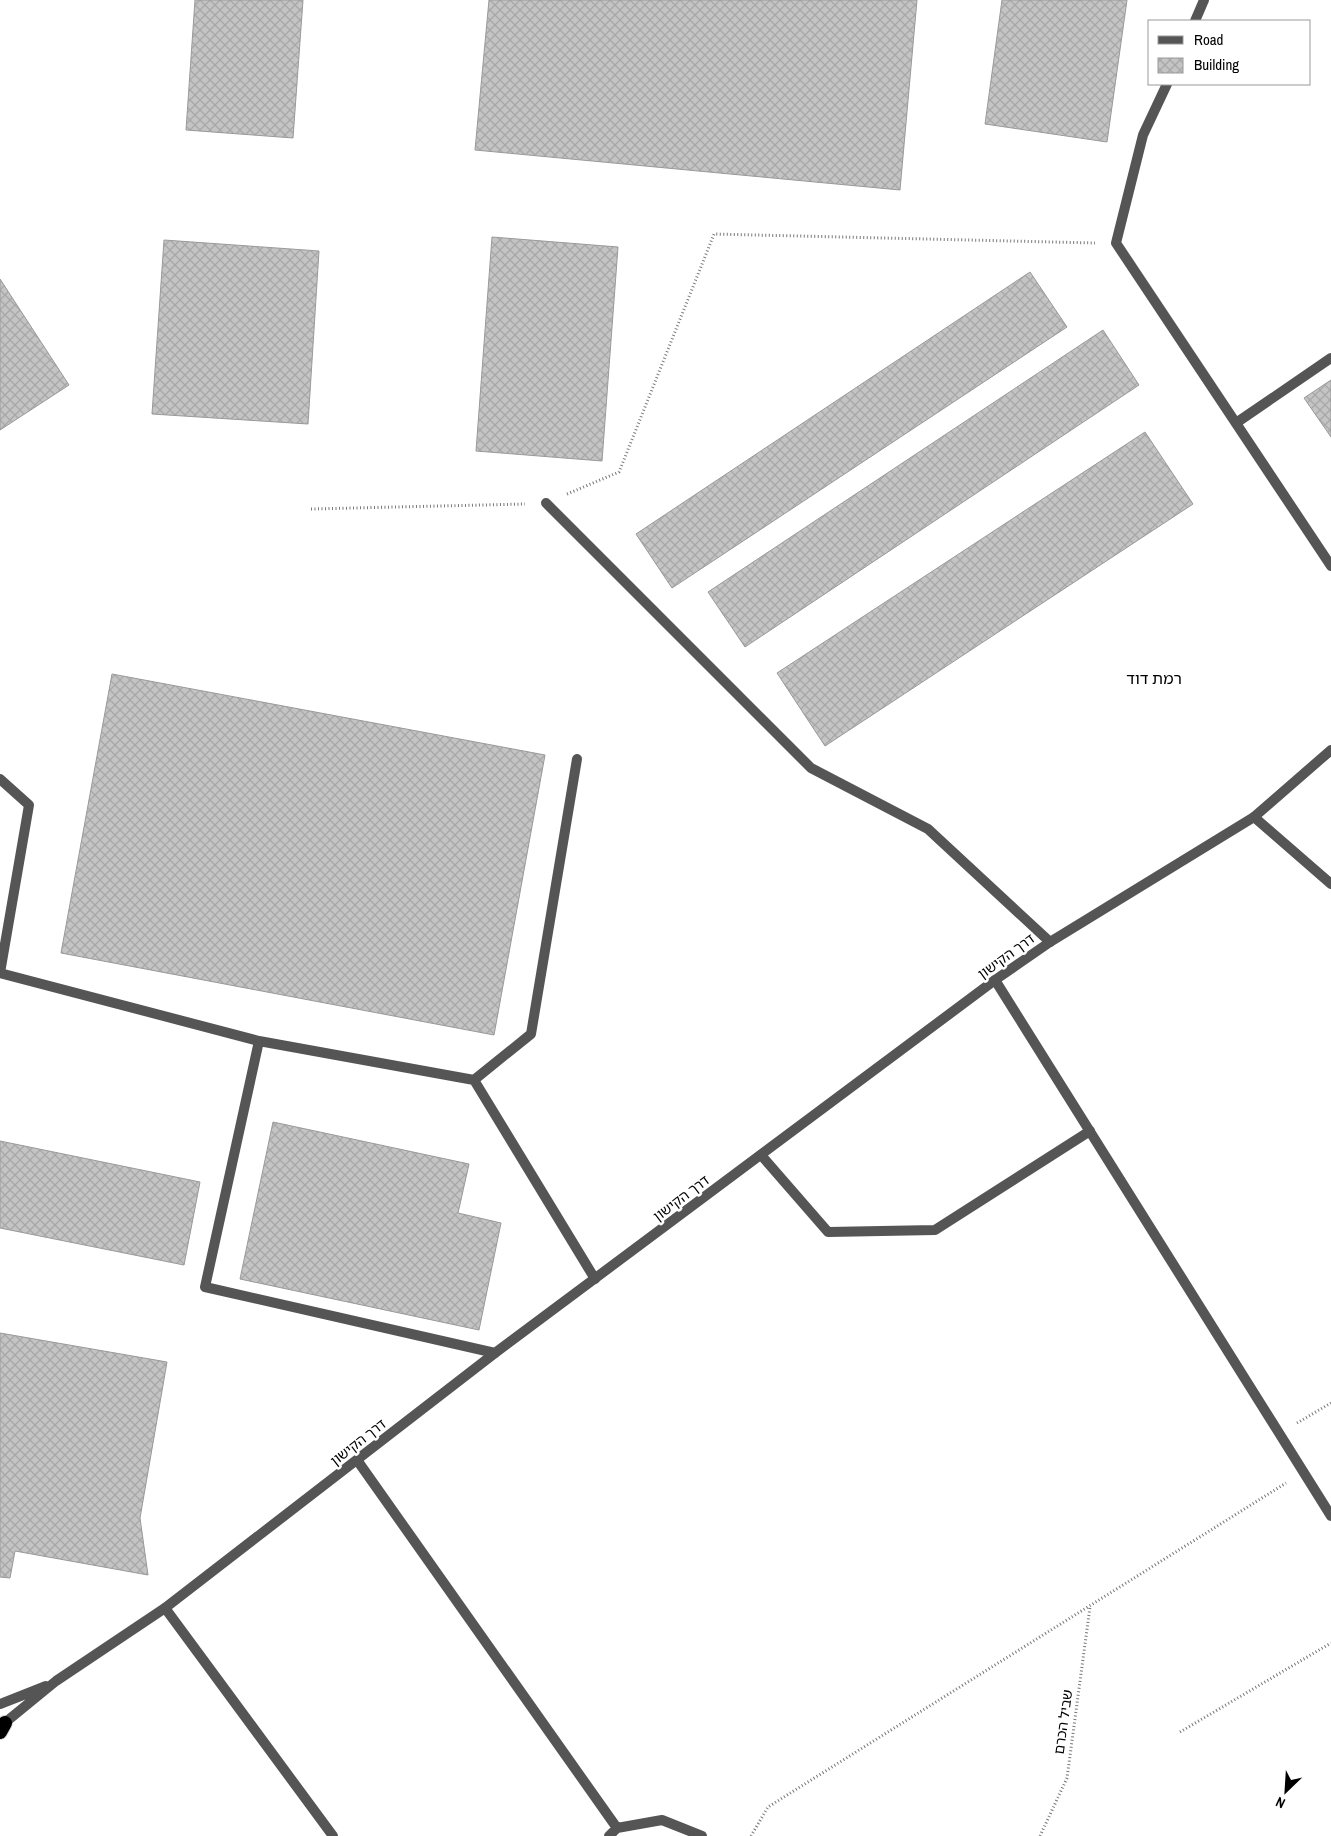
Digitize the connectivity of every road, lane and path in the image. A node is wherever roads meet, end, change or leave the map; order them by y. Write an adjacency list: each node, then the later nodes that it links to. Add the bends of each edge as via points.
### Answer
1 (1204, 0): 2 (street)
2 (1195, 20)
3 (1166, 85): 4 (street, via 1143,135)
4 (1116, 244): 6 (street); 7 (path, via 714,234 619,472)
5 (1331, 358): 6 (street)
6 (1236, 423): 9 (street)
7 (546, 503): 8 (path); 15 (street, via 811,768 928,829)
8 (311, 509)
9 (1331, 566)
10 (1331, 750): 13 (street, דרך הקישון)
11 (576, 759): 19 (street, via 531,1034)
12 (0, 778): 16 (street, via 29,805)
13 (1254, 816): 14 (street); 15 (street, דרך הקישון)
14 (1331, 884)
15 (1050, 942): 17 (street, דרך הקישון)
16 (0, 973): 18 (street)
17 (995, 980): 20 (street); 21 (street, דרך הקישון)
18 (259, 1041): 19 (street); 23 (street, via 205,1287)
19 (474, 1080): 22 (street)
20 (1090, 1131): 21 (street, via 935,1230 828,1232); 25 (street)
21 (762, 1155): 22 (street, דרך הקישון)
22 (595, 1279): 23 (street, דרך הקישון)
23 (495, 1353): 26 (street, דרך הקישון)
24 (1331, 1403): 25 (path)
25 (1279, 1433): 27 (street)
26 (357, 1460): 30 (street, דרך הקישון); 36 (street)
27 (1304, 1472): 28 (street); 29 (path)
28 (1331, 1516)
29 (1090, 1606): 40 (path, via 768,1807); 41 (path, שביל הכרם, via 1067,1778)
30 (165, 1608): 32 (street, דרך הקישון); 37 (street)
31 (1331, 1643): 35 (path)
32 (56, 1682): 33 (street); 34 (street)
33 (0, 1704)
34 (2, 1728)
35 (1180, 1732)
36 (617, 1828): 38 (street); 39 (street, via 662,1820)
37 (333, 1836)
38 (609, 1836)
39 (702, 1836)
40 (751, 1836)
41 (1040, 1836)

